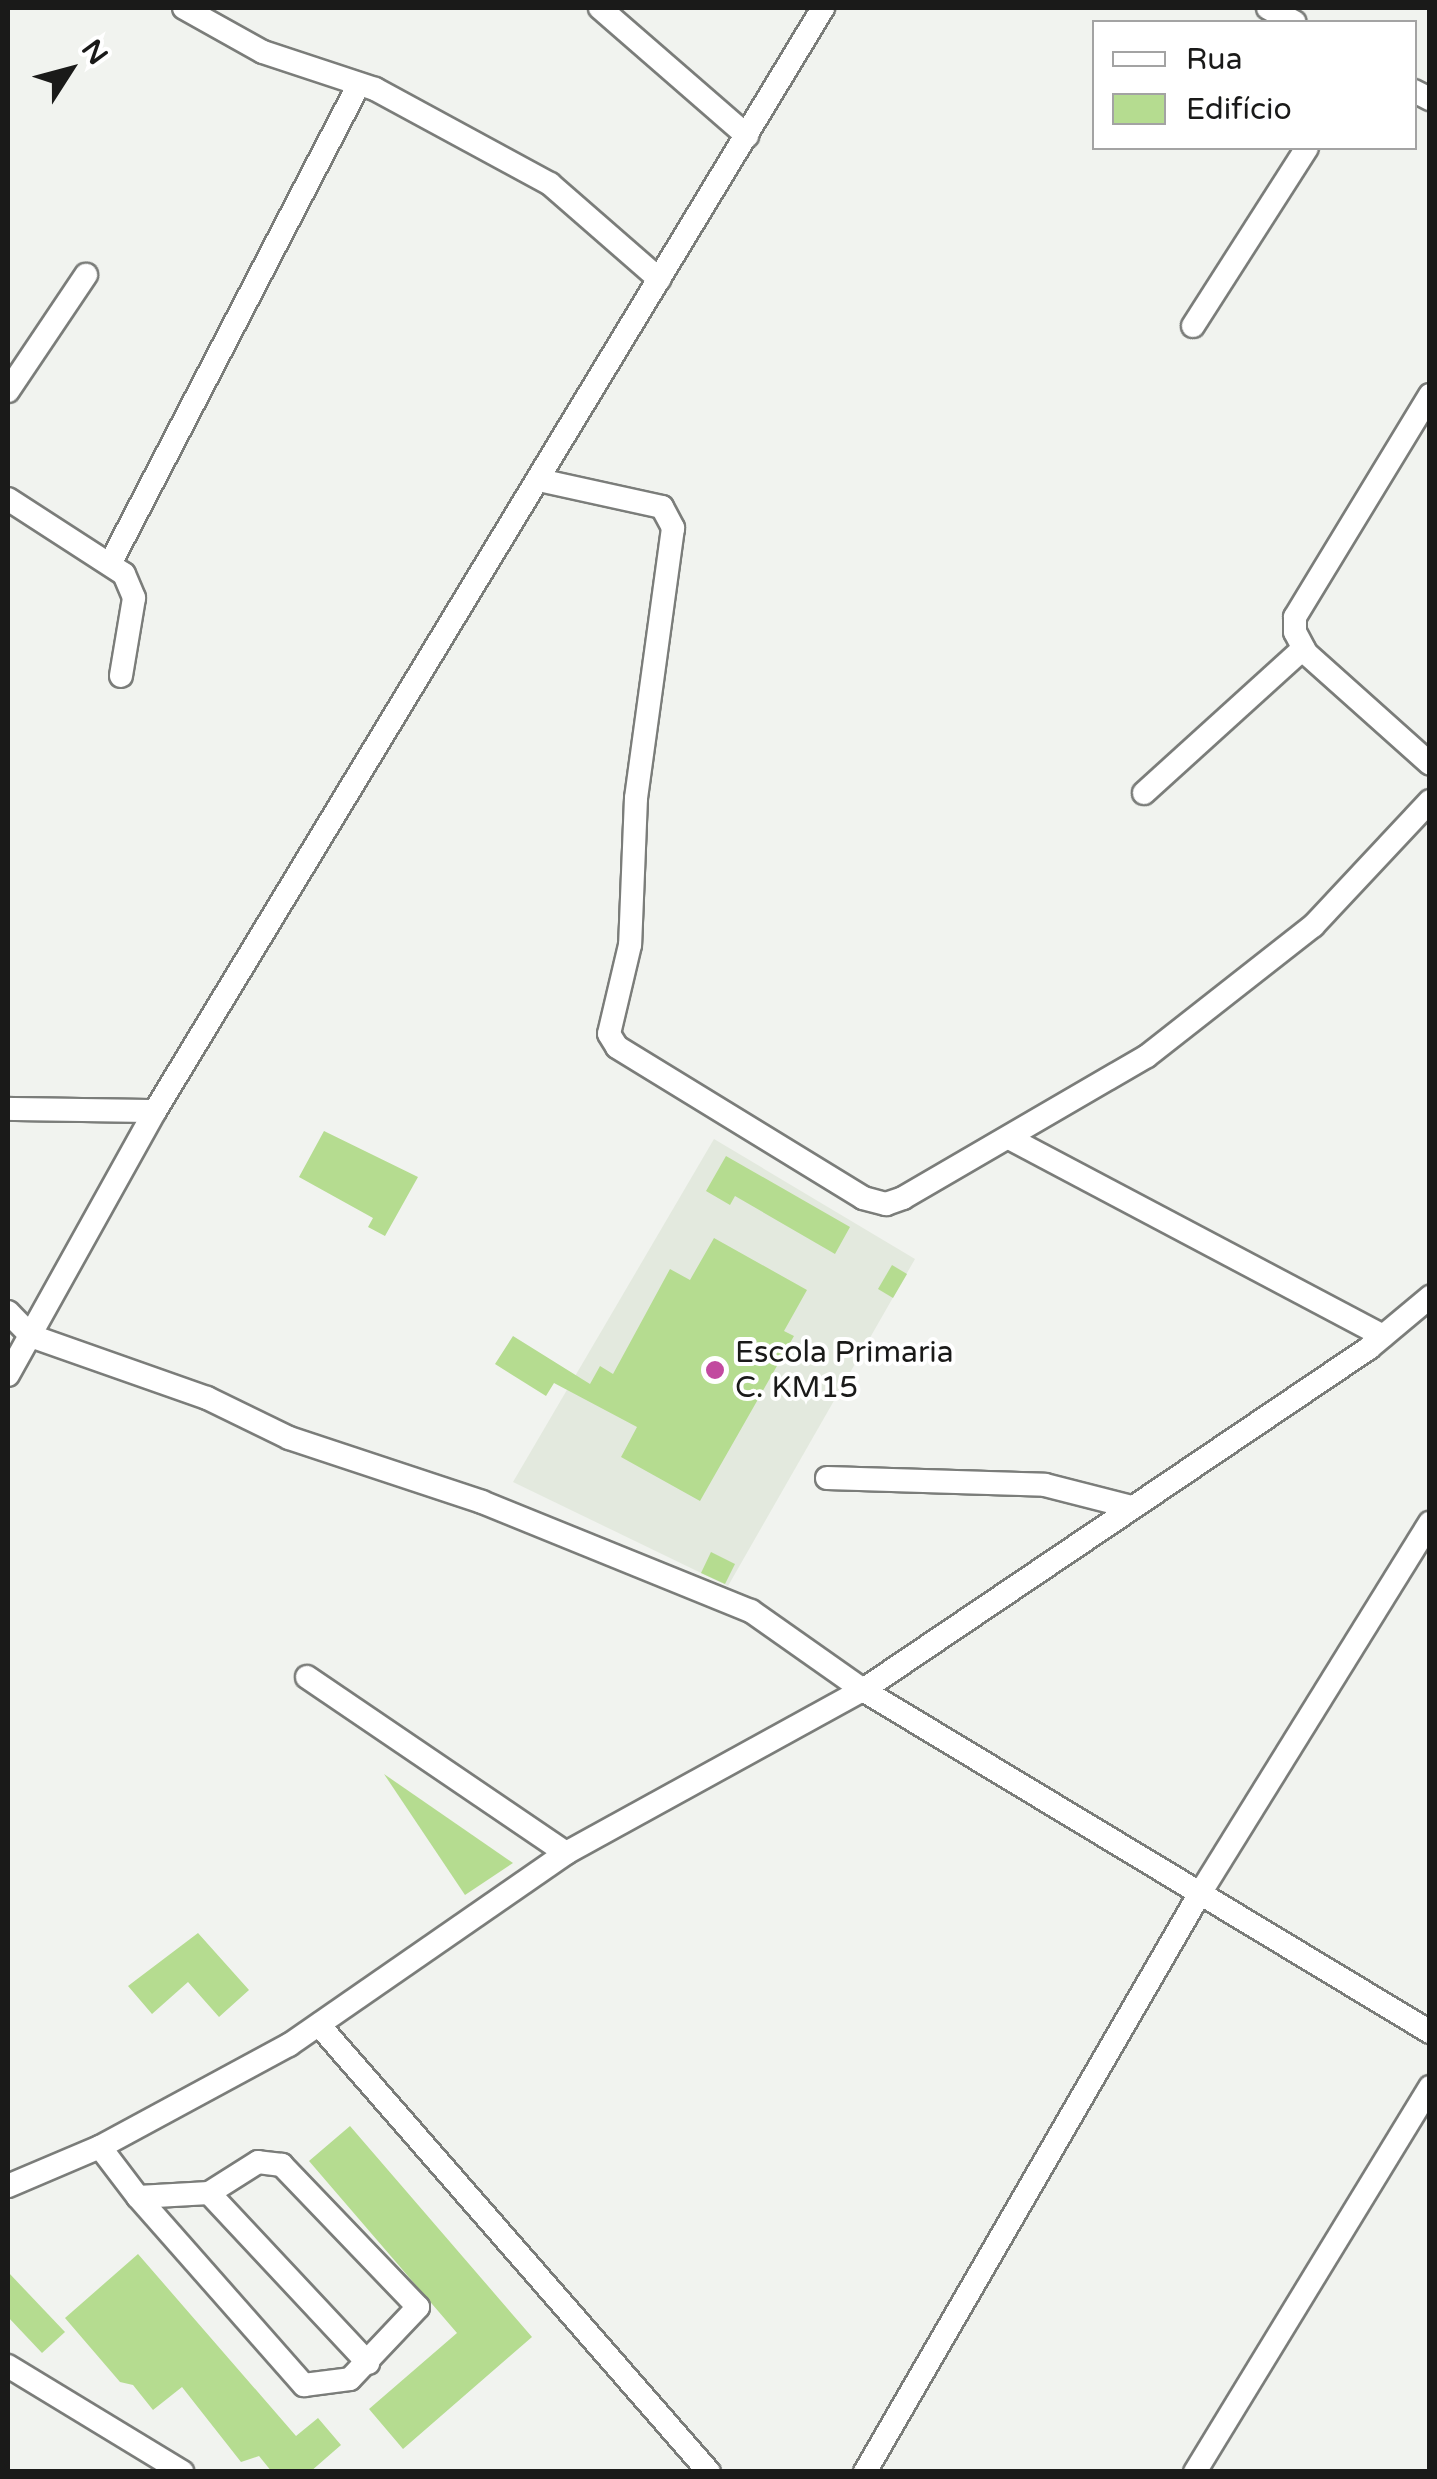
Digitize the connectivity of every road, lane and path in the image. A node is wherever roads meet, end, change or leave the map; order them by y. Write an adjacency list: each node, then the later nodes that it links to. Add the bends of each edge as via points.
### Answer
1 (600, 8): 7 (street)
2 (823, 8): 7 (street)
3 (1268, 8): 5 (street)
4 (199, 12): 6 (street, via 263,52)
5 (1290, 20)
6 (359, 84): 10 (street, via 550,184); 16 (street)
7 (747, 136): 10 (street)
8 (1306, 150): 11 (street)
9 (86, 275): 12 (street)
10 (659, 279): 14 (street)
11 (1192, 326)
12 (8, 392)
13 (1430, 395): 17 (street, via 1295,617)
14 (539, 480): 23 (street); 24 (street, via 662,507 673,528 636,798 630,946 609,1024 612,1042 863,1198 886,1204)
15 (8, 499): 16 (street, via 56,536)
16 (112, 560): 18 (street, via 134,598)
17 (1303, 649): 19 (street); 20 (street)
18 (121, 676)
19 (1430, 764)
20 (1144, 793)
21 (1430, 801): 24 (street, via 1312,926 1226,996 1148,1056)
22 (8, 1109): 23 (street)
23 (155, 1111): 27 (street)
24 (1009, 1138): 28 (street)
25 (1430, 1297): 28 (street)
26 (8, 1312): 27 (street)
27 (30, 1336): 29 (street); 34 (street, via 207,1398 289,1438 482,1502 751,1610)
28 (1383, 1336): 31 (street)
29 (8, 1374)
30 (828, 1478): 31 (street, via 1045,1484)
31 (1132, 1506): 34 (street)
32 (1430, 1522): 36 (street)
33 (307, 1678): 35 (street)
34 (863, 1690): 35 (street); 36 (street)
35 (566, 1854): 37 (street)
36 (1199, 1895): 38 (street); 48 (street)
37 (320, 2024): 40 (street); 47 (street)
38 (1430, 2032)
39 (1430, 2087): 49 (street)
40 (100, 2147): 41 (street); 43 (street)
41 (8, 2186)
42 (209, 2194): 43 (street); 44 (street); 44 (street, via 258,2162 282,2165 416,2300 414,2314)
43 (138, 2198): 44 (street, via 304,2386 350,2379)
44 (368, 2362)
45 (8, 2366): 46 (street)
46 (182, 2472)
47 (709, 2472)
48 (865, 2472)
49 (1195, 2472)

